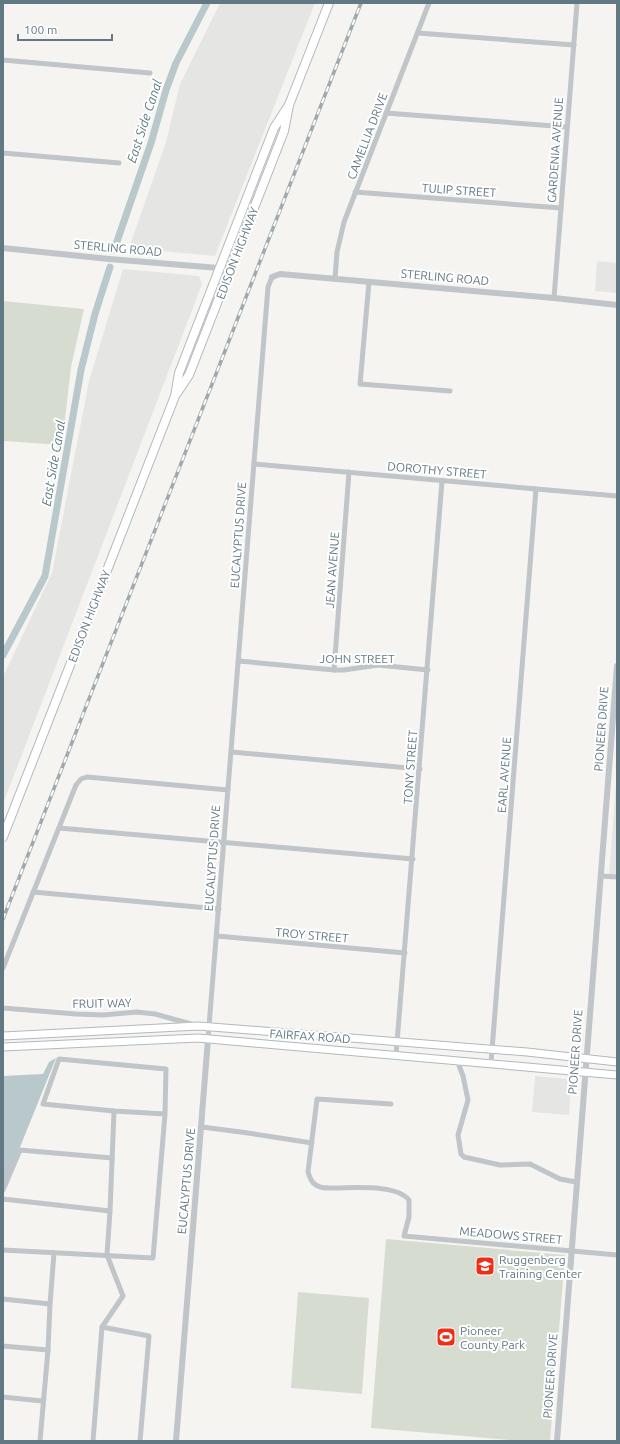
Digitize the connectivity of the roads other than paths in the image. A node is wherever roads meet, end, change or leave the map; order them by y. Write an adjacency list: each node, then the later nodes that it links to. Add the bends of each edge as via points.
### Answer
1 (329, 3): 8 (main road, EDISON HIGHWAY)
2 (429, 3): 4 (street, CAMELLIA DRIVE)
3 (577, 3): 5 (street, GARDENIA AVENUE)
4 (418, 33): 5 (street); 9 (street, CAMELLIA DRIVE)
5 (574, 45): 10 (street, GARDENIA AVENUE)
6 (3, 60): 7 (street)
7 (150, 73)
8 (289, 105): 16 (main road, EDISON HIGHWAY, via 274,128); 17 (main road, EDISON HIGHWAY, via 284,131)
9 (386, 113): 10 (street); 13 (street, CAMELLIA DRIVE)
10 (567, 127): 14 (street, GARDENIA AVENUE)
11 (3, 153): 12 (street)
12 (119, 163)
13 (355, 192): 14 (street, TULIP STREET); 19 (street, CAMELLIA DRIVE, via 340,237)
14 (561, 208): 21 (street, GARDENIA AVENUE)
15 (3, 248): 16 (street, STERLING ROAD)
16 (220, 268): 17 (street, STERLING ROAD); 24 (main road, EDISON HIGHWAY, via 179,373)
17 (230, 269): 24 (main road, EDISON HIGHWAY, via 189,375)
18 (272, 277): 19 (street, STERLING ROAD, via 280,274); 25 (street, EUCALYPTUS DRIVE, via 268,287)
19 (335, 279): 20 (street, STERLING ROAD)
20 (369, 282): 21 (street, STERLING ROAD); 23 (street, via 360,384)
21 (554, 298): 22 (street, STERLING ROAD)
22 (617, 305)
23 (450, 391)
24 (175, 396): 39 (main road, EDISON HIGHWAY)
25 (254, 464): 26 (street, DOROTHY STREET); 30 (street, EUCALYPTUS DRIVE)
26 (349, 472): 27 (street, DOROTHY STREET); 32 (street, JEAN AVENUE)
27 (442, 481): 28 (street, DOROTHY STREET); 33 (street, TONY STREET)
28 (536, 489): 29 (street, DOROTHY STREET); 56 (street, EARL AVENUE)
29 (617, 496)
30 (239, 661): 32 (street, JOHN STREET); 35 (street, EUCALYPTUS DRIVE)
31 (617, 666): 34 (street, PIONEER DRIVE)
32 (334, 670): 33 (street, JOHN STREET, via 378,665)
33 (428, 670): 36 (street, TONY STREET)
34 (616, 687): 42 (street, PIONEER DRIVE)
35 (232, 752): 36 (street); 37 (street, EUCALYPTUS DRIVE)
36 (420, 768): 41 (street, TONY STREET)
37 (228, 790): 38 (street, via 87,777 76,785); 40 (street, EUCALYPTUS DRIVE)
38 (59, 828): 40 (street); 44 (street)
39 (3, 837)
40 (225, 842): 41 (street); 45 (street, EUCALYPTUS DRIVE)
41 (413, 859): 47 (street, TONY STREET)
42 (601, 876): 43 (street); 59 (street, PIONEER DRIVE)
43 (617, 877)
44 (33, 892): 45 (street); 48 (street)
45 (220, 909): 46 (street, EUCALYPTUS DRIVE)
46 (217, 936): 47 (street, TROY STREET); 51 (street, EUCALYPTUS DRIVE)
47 (405, 953): 54 (street, TONY STREET)
48 (3, 968)
49 (3, 1008): 50 (street, FRUIT WAY, via 83,1015 137,1012 155,1014)
50 (199, 1026): 51 (main road, FAIRFAX ROAD); 52 (main road, FAIRFAX ROAD)
51 (209, 1028): 53 (street, EUCALYPTUS DRIVE); 54 (main road, FAIRFAX ROAD)
52 (3, 1036)
53 (208, 1039): 55 (main road, FAIRFAX ROAD); 57 (main road, FAIRFAX ROAD); 67 (street, EUCALYPTUS DRIVE)
54 (398, 1042): 56 (main road, FAIRFAX ROAD); 57 (street, TONY STREET)
55 (3, 1047)
56 (492, 1050): 59 (main road, FAIRFAX ROAD); 61 (street, EARL AVENUE)
57 (396, 1055): 58 (main road, FAIRFAX ROAD)
58 (457, 1060): 61 (main road, FAIRFAX ROAD); 70 (street, via 464,1076 468,1100 458,1135 461,1154 464,1157 500,1165 530,1164 560,1179)
59 (586, 1060): 60 (main road, FAIRFAX ROAD); 62 (street, PIONEER DRIVE)
60 (617, 1062)
61 (490, 1063): 62 (main road, FAIRFAX ROAD)
62 (584, 1072): 63 (main road, FAIRFAX ROAD); 70 (street, PIONEER DRIVE)
63 (617, 1075)
64 (391, 1104): 68 (street, via 317,1099)
65 (114, 1111): 66 (street); 66 (street, via 44,1104 59,1059 166,1070); 69 (street)
66 (166, 1114): 77 (street, via 153,1258)
67 (202, 1127): 68 (street); 89 (street, EUCALYPTUS DRIVE)
68 (312, 1143): 75 (street, MEADOWS STREET, via 308,1172 312,1181 321,1188 390,1190 401,1193 409,1200 404,1236)
69 (112, 1158): 71 (street, via 20,1150); 73 (street)
70 (576, 1182): 75 (street, PIONEER DRIVE)
71 (3, 1190)
72 (3, 1199): 73 (street)
73 (110, 1211): 77 (street)
74 (3, 1250): 76 (street)
75 (571, 1251): 78 (street, MEADOWS STREET); 90 (street, PIONEER DRIVE)
76 (54, 1253): 77 (street); 80 (street)
77 (107, 1255): 81 (street, via 123,1296)
78 (617, 1255)
79 (3, 1299): 80 (street)
80 (50, 1304): 83 (street)
81 (102, 1327): 87 (street); 88 (street, via 149,1336)
82 (3, 1346): 83 (street)
83 (48, 1350): 85 (street)
84 (3, 1397): 85 (street)
85 (42, 1401): 86 (street)
86 (40, 1441)
87 (93, 1441)
88 (140, 1441)
89 (176, 1441)
90 (556, 1441)

